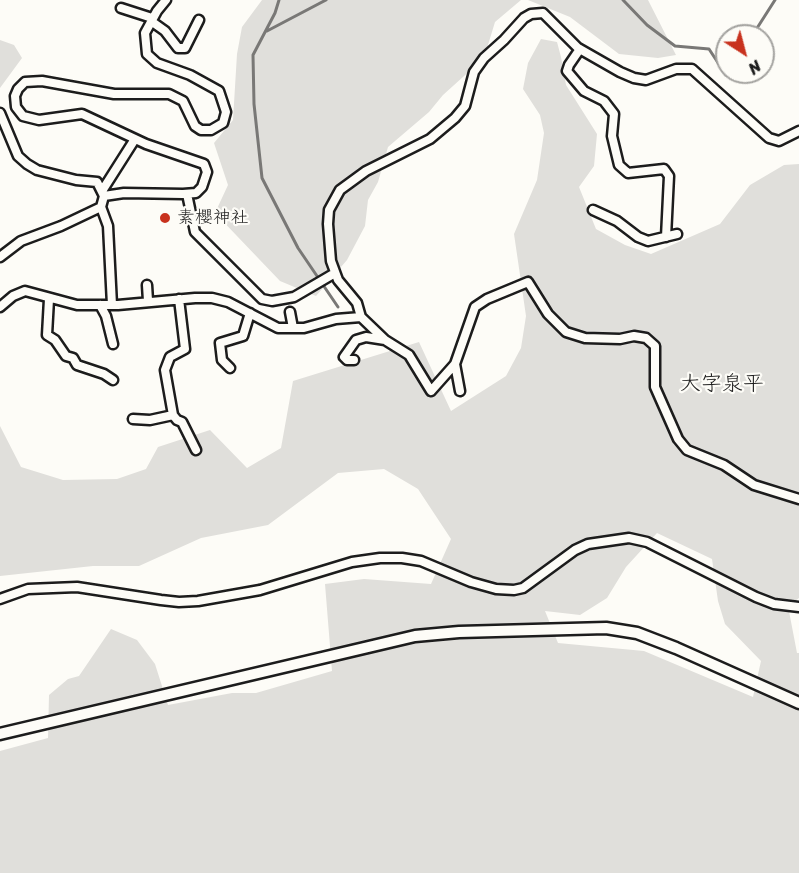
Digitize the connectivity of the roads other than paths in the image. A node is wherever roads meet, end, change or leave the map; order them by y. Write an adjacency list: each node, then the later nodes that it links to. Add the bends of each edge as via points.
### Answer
1 (166, 0): 3 (street)
2 (121, 8): 3 (street)
3 (152, 20): 4 (street, via 178,48 185,48); 8 (street, via 145,33 147,54 157,63 219,91 226,112 223,123 211,130 201,130 183,101 169,94 114,94 42,81 25,82 15,96 16,107 23,116 39,120 82,114)
4 (199, 20)
5 (580, 49): 7 (street, via 634,78 646,80 676,69 692,69 769,138 779,141); 14 (street, via 567,71 584,91 610,107 614,114 612,136 619,165 628,173 664,169 669,176); 16 (street, via 543,14 524,18 474,72 465,106 455,118 430,140 366,171 340,190 329,210 328,224)
6 (0, 112): 9 (street, via 18,156 27,164 37,170 97,182)
7 (799, 132)
8 (135, 139): 9 (street); 10 (street, via 204,164 207,172 202,187)
9 (103, 194): 10 (street); 11 (street)
10 (187, 194): 16 (street, via 195,232 262,299 294,297)
11 (101, 207): 15 (street, via 21,241); 22 (street, via 108,226)
12 (593, 210): 14 (street, via 648,241)
13 (677, 234): 14 (street)
14 (666, 237)
15 (0, 257)
16 (335, 273): 26 (street, via 357,303)
17 (147, 285): 20 (street)
18 (49, 298): 21 (street, via 77,305); 23 (street, via 26,291); 33 (street, via 47,335 60,343 66,356 77,365)
19 (179, 299): 20 (street); 25 (street, via 212,298); 35 (street, via 185,349 170,357 165,370)
20 (148, 301): 22 (street)
21 (100, 305): 22 (street); 29 (street)
22 (112, 305)
23 (0, 307)
24 (290, 312): 27 (street)
25 (250, 313): 27 (street, via 278,328); 32 (street, via 243,336 220,343 222,360)
26 (361, 317): 27 (street); 28 (street)
27 (293, 328)
28 (385, 340): 30 (street, via 356,340 344,357); 31 (street, via 410,354 431,391)
29 (113, 344)
30 (354, 360)
31 (455, 364): 34 (street); 38 (street, via 475,307 528,282 548,314 567,332 585,339 634,336 646,338 655,346 656,387 678,440 687,450 724,465 754,484)
32 (230, 368)
33 (113, 380)
34 (460, 391)
35 (173, 415): 36 (street); 37 (street, via 182,422)
36 (133, 419)
37 (196, 450)
38 (799, 499)
39 (0, 599): 40 (street, via 28,589 77,586 161,600 198,601 260,590 352,562 381,558 421,561 471,582 514,590 523,588 588,544 628,538 647,543 756,597)
40 (799, 607)
41 (799, 703): 42 (street, via 637,633 606,628 459,632 415,636)
42 (0, 734)

